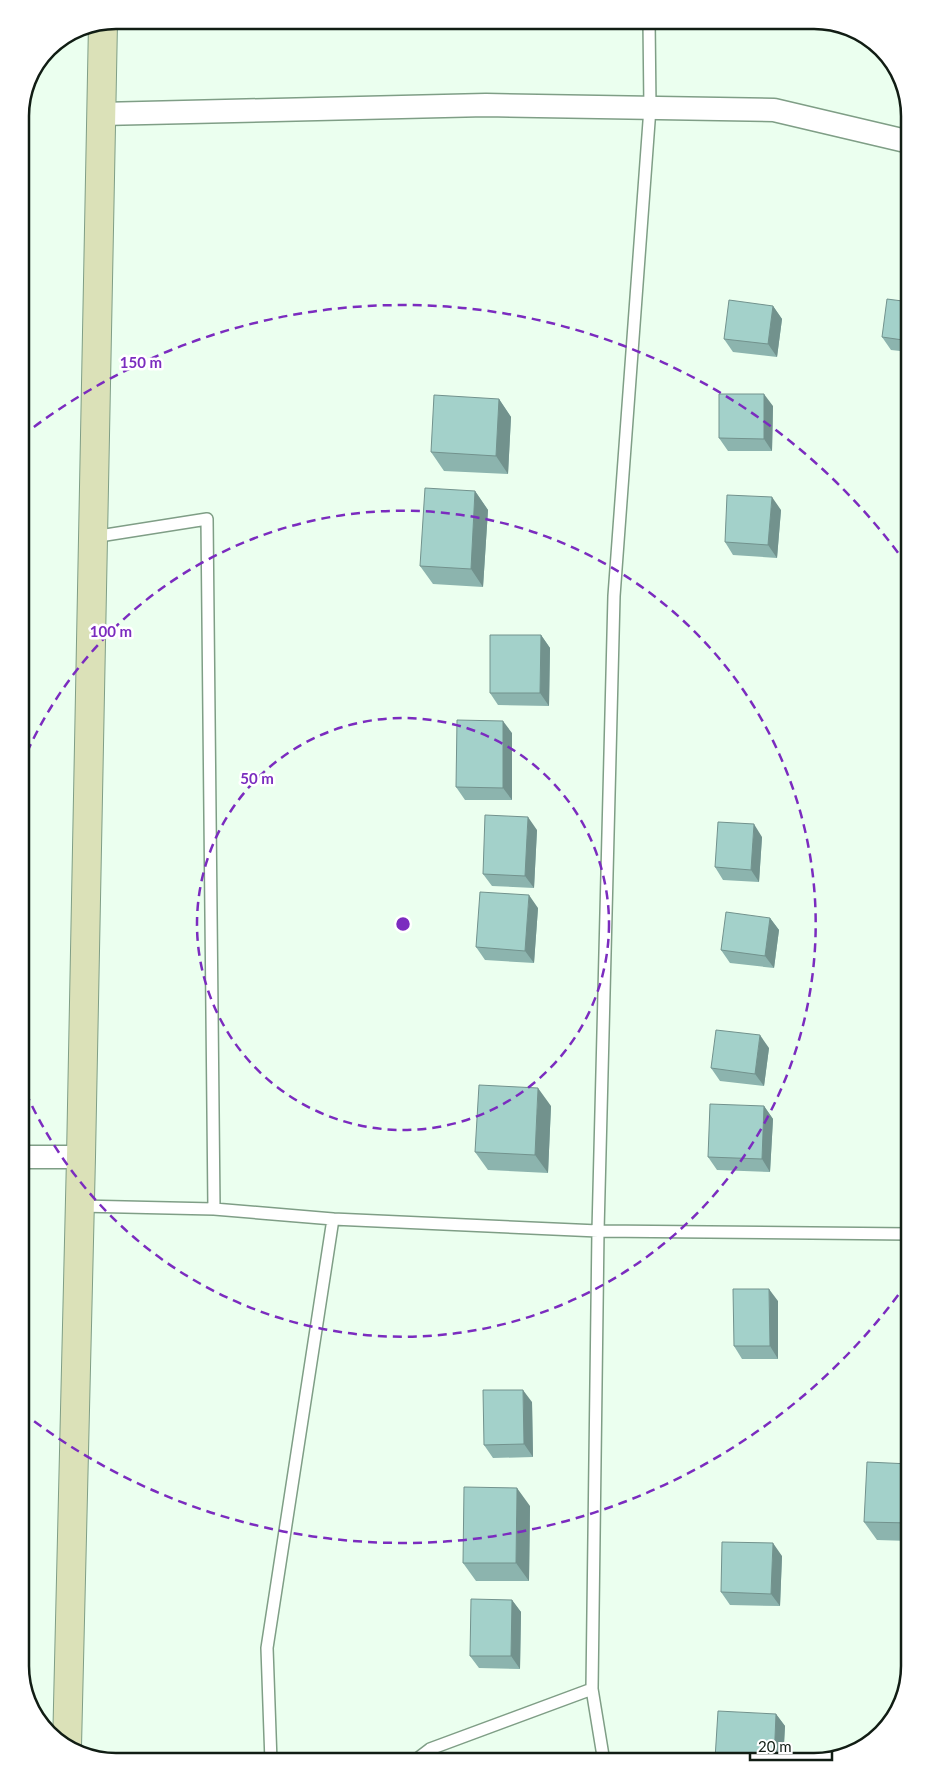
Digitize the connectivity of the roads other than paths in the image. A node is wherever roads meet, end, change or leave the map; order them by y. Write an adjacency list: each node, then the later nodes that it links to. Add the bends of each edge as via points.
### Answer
1 (648, 29): 3 (lane)
2 (103, 30): 4 (street)
3 (650, 108): 4 (street, via 486,105); 5 (street, via 774,110); 12 (lane, via 614,596)
4 (101, 114): 6 (street)
5 (901, 140)
6 (93, 537): 8 (street); 10 (lane, via 207,519)
7 (29, 1157): 8 (street)
8 (81, 1157): 9 (street)
9 (80, 1206): 10 (lane); 15 (street)
10 (214, 1209): 11 (lane)
11 (333, 1219): 12 (lane); 16 (lane, via 266,1648)
12 (598, 1231): 13 (lane); 14 (lane)
13 (901, 1234)
14 (592, 1689): 17 (lane); 18 (lane)
15 (67, 1738)
16 (271, 1753)
17 (426, 1753)
18 (603, 1753)

